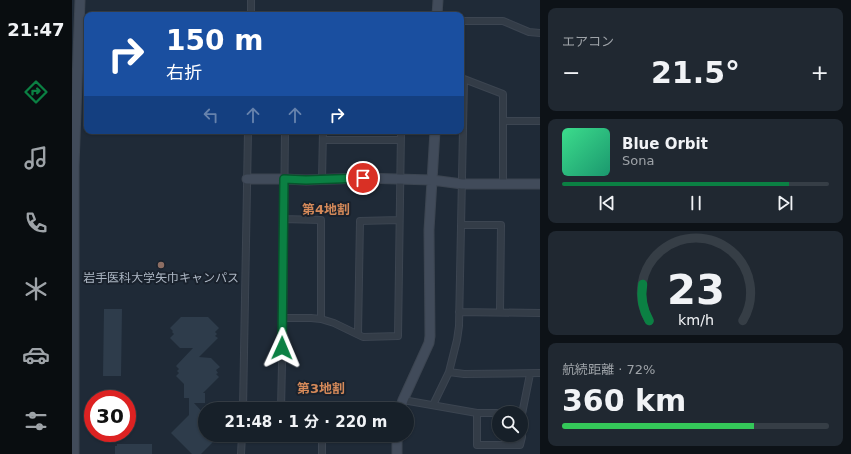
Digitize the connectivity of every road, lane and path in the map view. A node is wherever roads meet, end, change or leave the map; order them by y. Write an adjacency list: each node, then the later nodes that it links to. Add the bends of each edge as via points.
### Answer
1 (80, 0): 50 (street, via 74,166)
2 (251, 0): 4 (street)
3 (438, 0): 5 (street)
4 (251, 12)
5 (437, 12)
6 (464, 21): 7 (street, via 503,21 529,32)
7 (540, 33)
8 (464, 79): 9 (street, via 503,94)
9 (503, 121): 10 (street); 25 (street)
10 (540, 121)
11 (248, 134): 19 (street)
12 (284, 134): 20 (street)
13 (323, 134): 17 (street)
14 (401, 134): 18 (street)
15 (434, 134): 23 (street)
16 (463, 134): 24 (street)
17 (323, 140): 18 (street); 22 (street)
18 (400, 140): 21 (street)
19 (247, 179): 20 (street); 40 (street)
20 (284, 179): 22 (street); 27 (street)
21 (401, 179): 22 (street); 23 (street); 28 (street)
22 (322, 180)
23 (432, 180): 24 (street); 39 (street, via 429,230 430,336)
24 (462, 184): 25 (street); 29 (street)
25 (503, 184): 26 (street)
26 (540, 184)
27 (283, 219): 33 (street); 34 (street, via 321,220)
28 (399, 220): 35 (street, via 360,220); 35 (street, via 398,336 363,337)
29 (461, 225): 30 (street); 31 (street, via 501,224)
30 (459, 312): 31 (street); 36 (street, via 457,340)
31 (500, 312): 32 (street)
32 (540, 313)
33 (283, 318): 34 (street); 41 (street)
34 (321, 319): 35 (street)
35 (358, 334)
36 (449, 372): 38 (street); 42 (street)
37 (540, 373): 38 (street)
38 (530, 374): 43 (street)
39 (403, 400): 42 (street)
40 (243, 402)
41 (281, 402)
42 (433, 405): 44 (street)
43 (523, 406)
44 (477, 413): 45 (street); 49 (street, via 477,445 520,445)
45 (492, 413)
46 (242, 442): 51 (street)
47 (322, 442): 52 (street)
48 (397, 442): 53 (street)
49 (521, 442)
50 (74, 454)
51 (241, 454)
52 (322, 454)
53 (397, 454)

